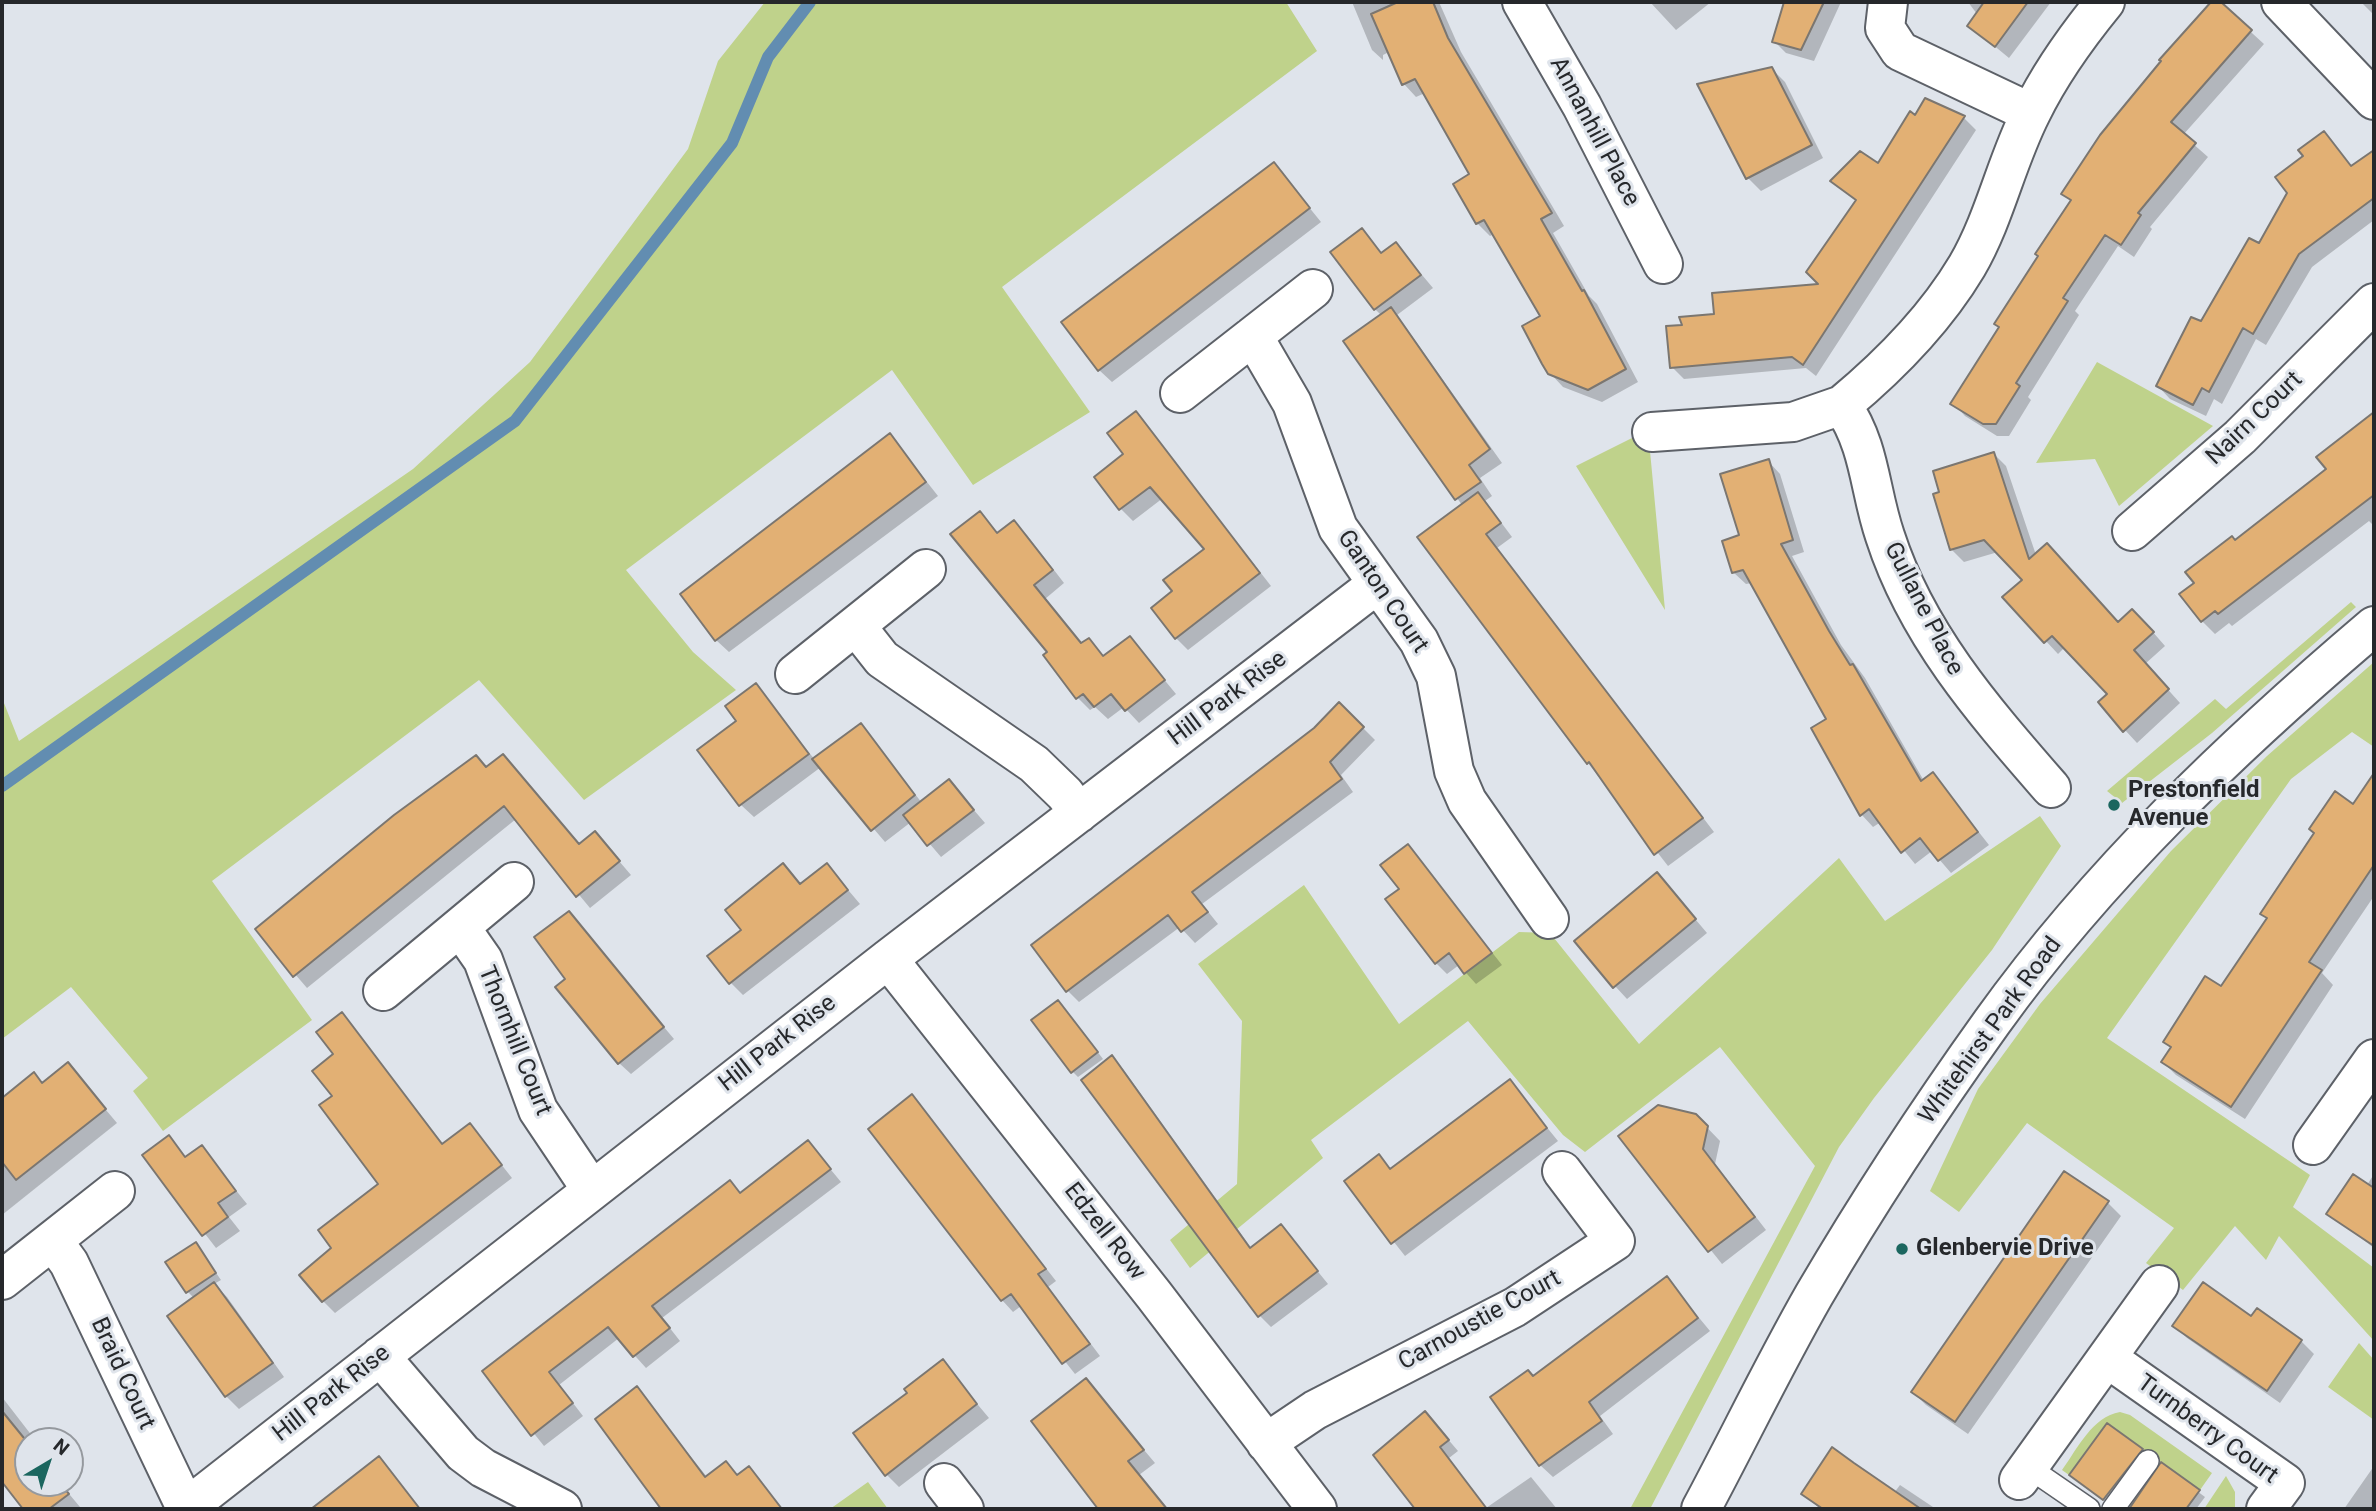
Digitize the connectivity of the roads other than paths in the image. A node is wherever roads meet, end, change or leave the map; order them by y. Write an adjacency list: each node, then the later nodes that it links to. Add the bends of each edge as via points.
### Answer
1 (1522, 2): 7 (street, Annanhill Place)
2 (1888, 2): 6 (street, via 1885,28 1900,51)
3 (2105, 2): 6 (street, via 2081,31)
4 (2281, 2): 5 (street)
5 (2374, 98)
6 (2031, 113): 12 (street, via 1986,229 1966,267 1882,372)
7 (1663, 264)
8 (1313, 289): 10 (street)
9 (2374, 303): 14 (street, Nairn Court, via 2240,437)
10 (1253, 336): 11 (street); 16 (street, Ganton Court, via 1292,403 1338,528)
11 (1180, 393)
12 (1842, 405): 13 (street, via 1793,422); 20 (street, Gullane Place, via 1866,449 1884,535 1930,633 1954,674)
13 (1652, 432)
14 (2132, 531)
15 (926, 569): 17 (street)
16 (1376, 585): 21 (street, Hill Park Rise); 23 (street, Ganton Court, via 1419,641 1436,676 1454,771 1467,801)
17 (856, 626): 19 (street); 21 (street, via 881,659 1034,764)
18 (2374, 626): 40 (street, Whitehirst Park Road, via 2198,785 2088,904 1993,1021 1889,1172 1821,1285)
19 (795, 674)
20 (2051, 788)
21 (1079, 813): 25 (street, Hill Park Rise)
22 (514, 881): 24 (street)
23 (1549, 919)
24 (460, 927): 26 (street); 30 (street, Thornhill Court, via 483,960 538,1110)
25 (888, 959): 30 (street, Hill Park Rise); 37 (street, Edzell Row)
26 (383, 991)
27 (2374, 1059): 28 (street)
28 (2313, 1145)
29 (1562, 1171): 37 (street, Carnoustie Court, via 1615,1241 1515,1307 1315,1410)
30 (591, 1189): 35 (street, Hill Park Rise)
31 (114, 1191): 32 (street)
32 (53, 1241): 33 (street); 41 (street, Braid Court, via 69,1263)
33 (2, 1280)
34 (2159, 1285): 36 (street)
35 (380, 1356): 41 (street, Hill Park Rise); 42 (street, via 463,1453)
36 (2107, 1358): 39 (street); 46 (street, Turnberry Court, via 2285,1483)
37 (1266, 1443): 43 (street, Edzell Row)
38 (2148, 1461): 45 (lane)
39 (2023, 1474): 44 (lane)
40 (1703, 1508)
41 (185, 1509)
42 (562, 1509)
43 (1317, 1509)
44 (2089, 1509)
45 (2113, 1509)
46 (2266, 1509)

